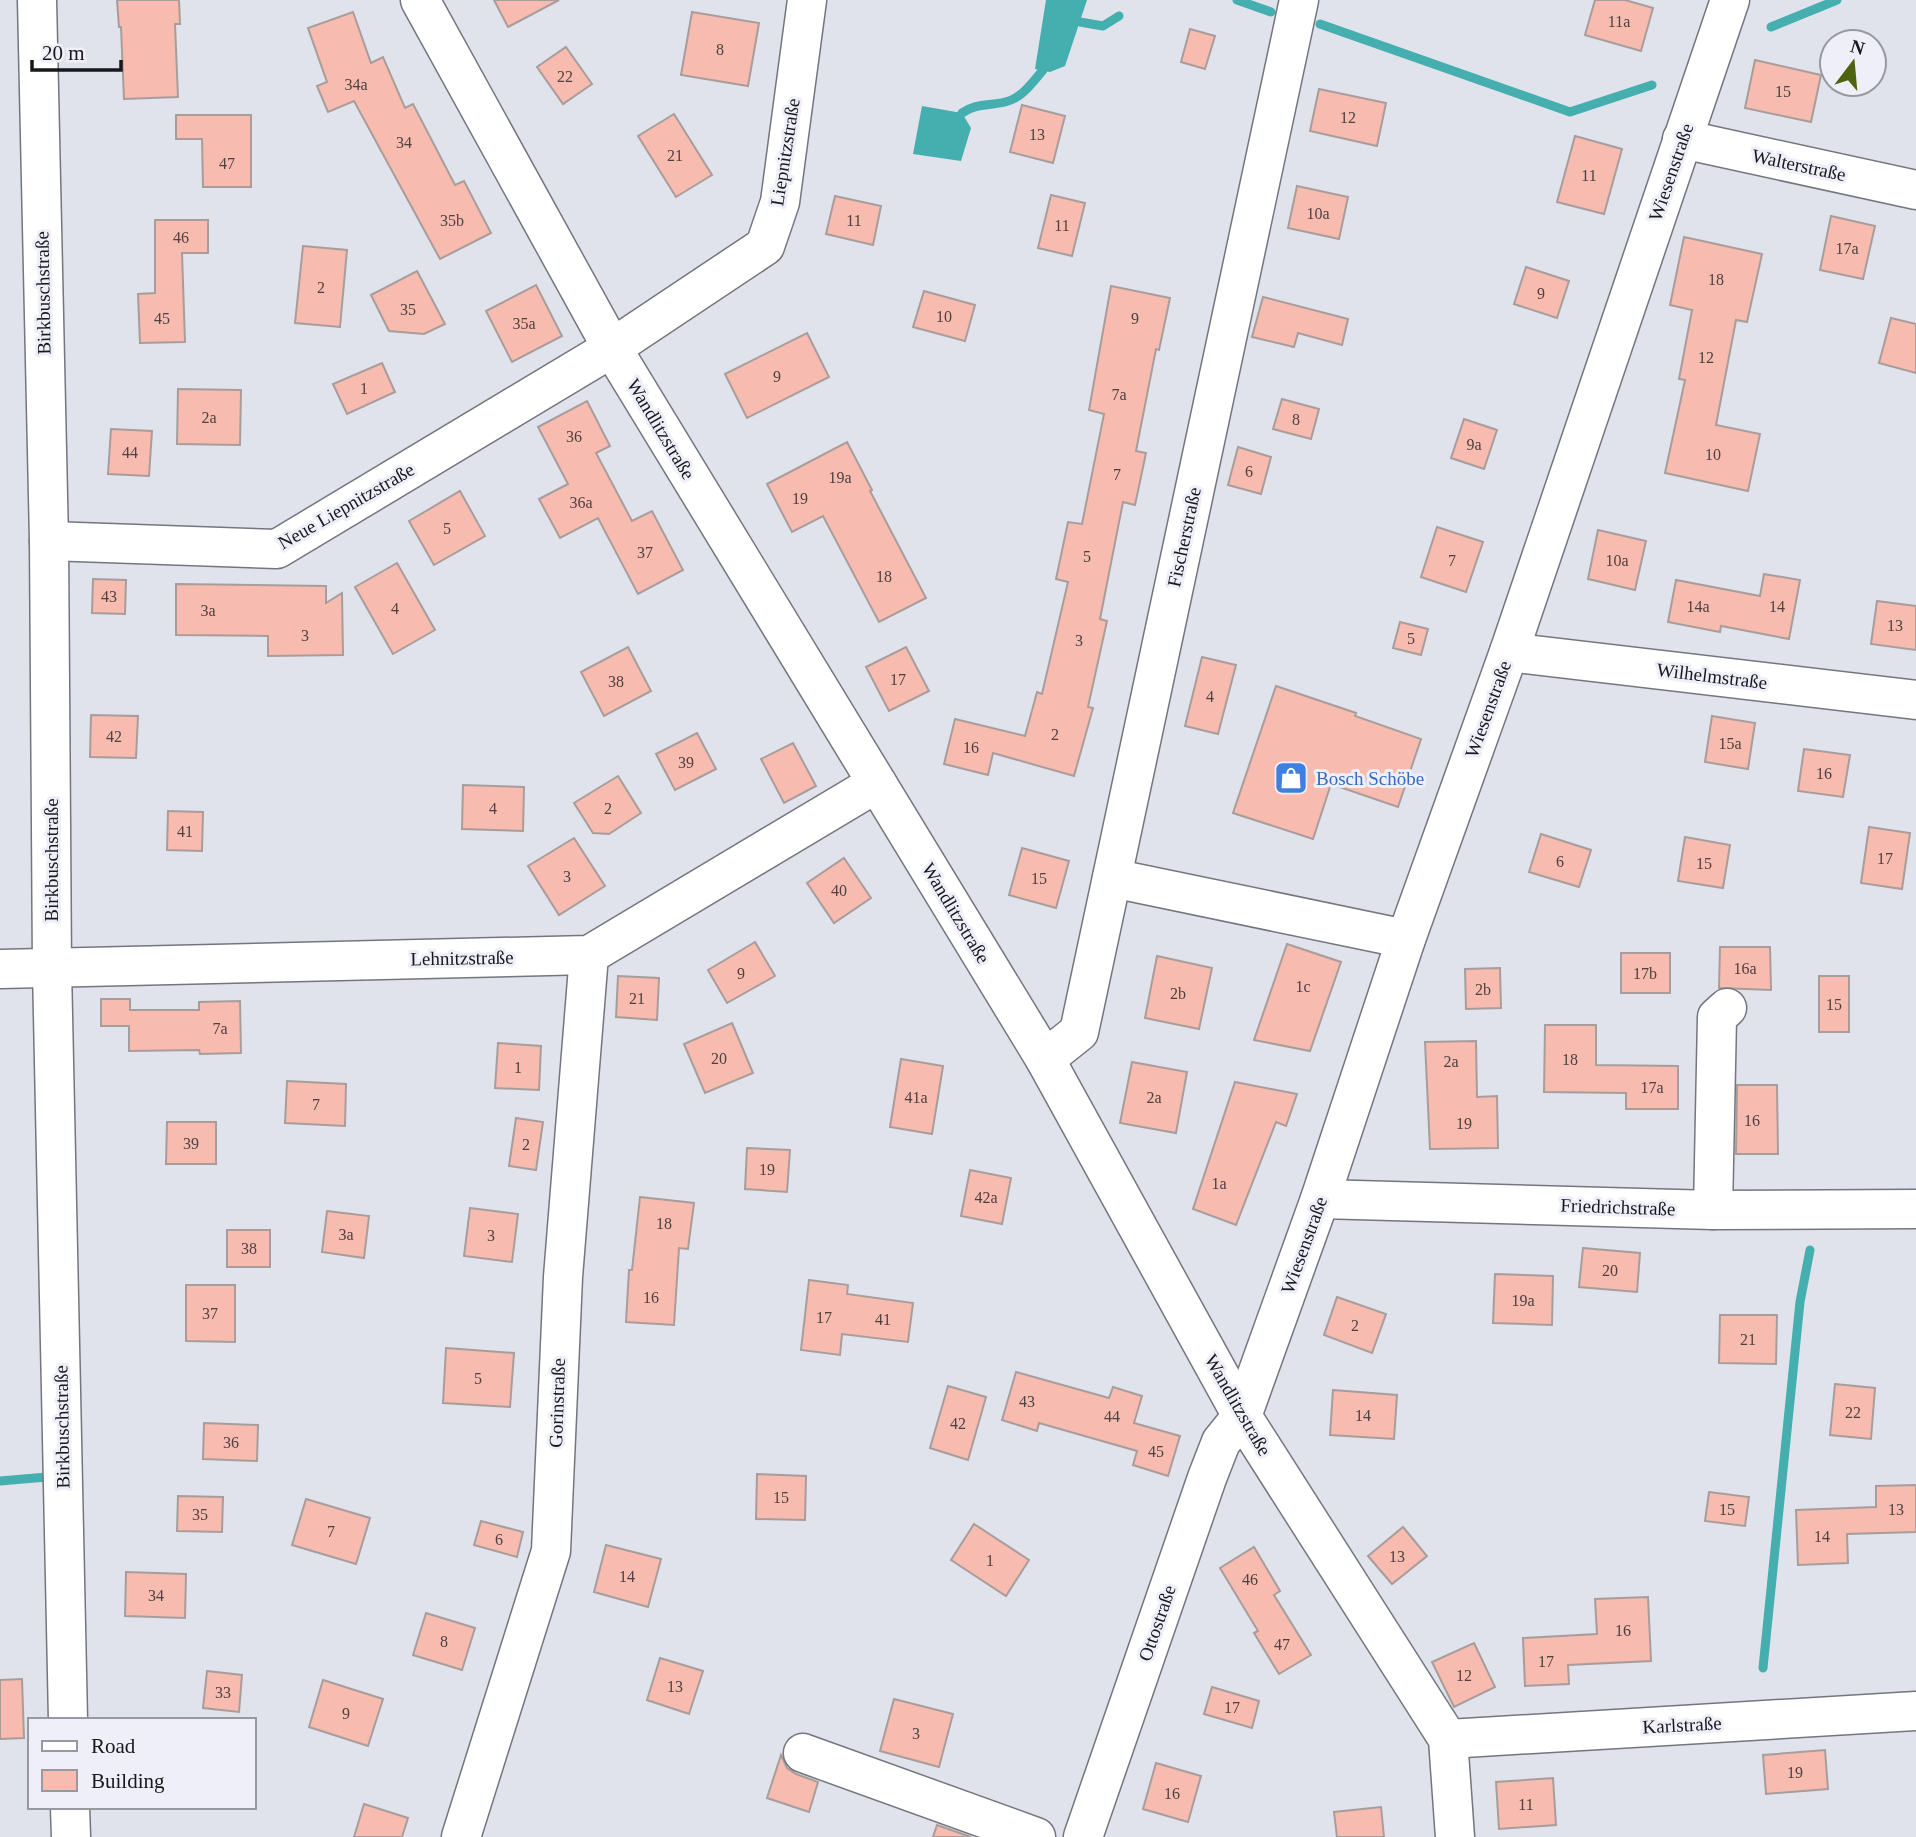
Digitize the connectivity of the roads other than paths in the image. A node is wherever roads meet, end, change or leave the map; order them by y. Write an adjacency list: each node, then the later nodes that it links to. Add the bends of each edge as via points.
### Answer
1 (37, 0): 9 (street, Birkbuschstraße)
2 (420, 0): 8 (street, Wandlitzstraße)
3 (807, 0): 8 (street, Liepnitzstraße, via 780,202 765,246)
4 (1299, 0): 13 (street, Fischerstraße)
5 (1730, 0): 6 (street, Wiesenstraße)
6 (1682, 139): 7 (street, Walterstraße); 10 (street, Wiesenstraße)
7 (1916, 190)
8 (612, 348): 9 (street, Neue Liepnitzstraße, via 277,549); 12 (street, Wandlitzstraße)
9 (49, 541): 16 (street, Birkbuschstraße)
10 (1509, 652): 11 (street, Wilhelmstraße); 14 (street, Wiesenstraße)
11 (1916, 700)
12 (877, 783): 15 (street, Lehnitzstraße); 19 (street, Wandlitzstraße)
13 (1112, 878): 14 (street); 19 (street, Fischerstraße, via 1079,1032)
14 (1406, 939): 20 (street, Wiesenstraße)
15 (589, 955): 16 (street, Lehnitzstraße); 30 (street, Gorinstraße, via 563,1277 551,1551)
16 (52, 968): 17 (street, Lehnitzstraße); 25 (street, Birkbuschstraße)
17 (0, 969)
18 (1727, 1008): 22 (street, via 1717,1017)
19 (1045, 1059): 23 (street, Wandlitzstraße)
20 (1320, 1199): 22 (street, Friedrichstraße); 23 (street, Wiesenstraße)
21 (1916, 1209): 22 (street, Friedrichstraße)
22 (1713, 1210)
23 (1242, 1416): 26 (street, Wandlitzstraße); 32 (street, Ottostraße, via 1221,1442)
24 (1916, 1711): 26 (street, Karlstraße)
25 (68, 1718)
26 (1448, 1739): 33 (street, Wandlitzstraße)
27 (803, 1753): 31 (street)
28 (70, 1809): 29 (street)
29 (71, 1837)
30 (461, 1837)
31 (1036, 1837)
32 (1083, 1837)
33 (1455, 1837)

